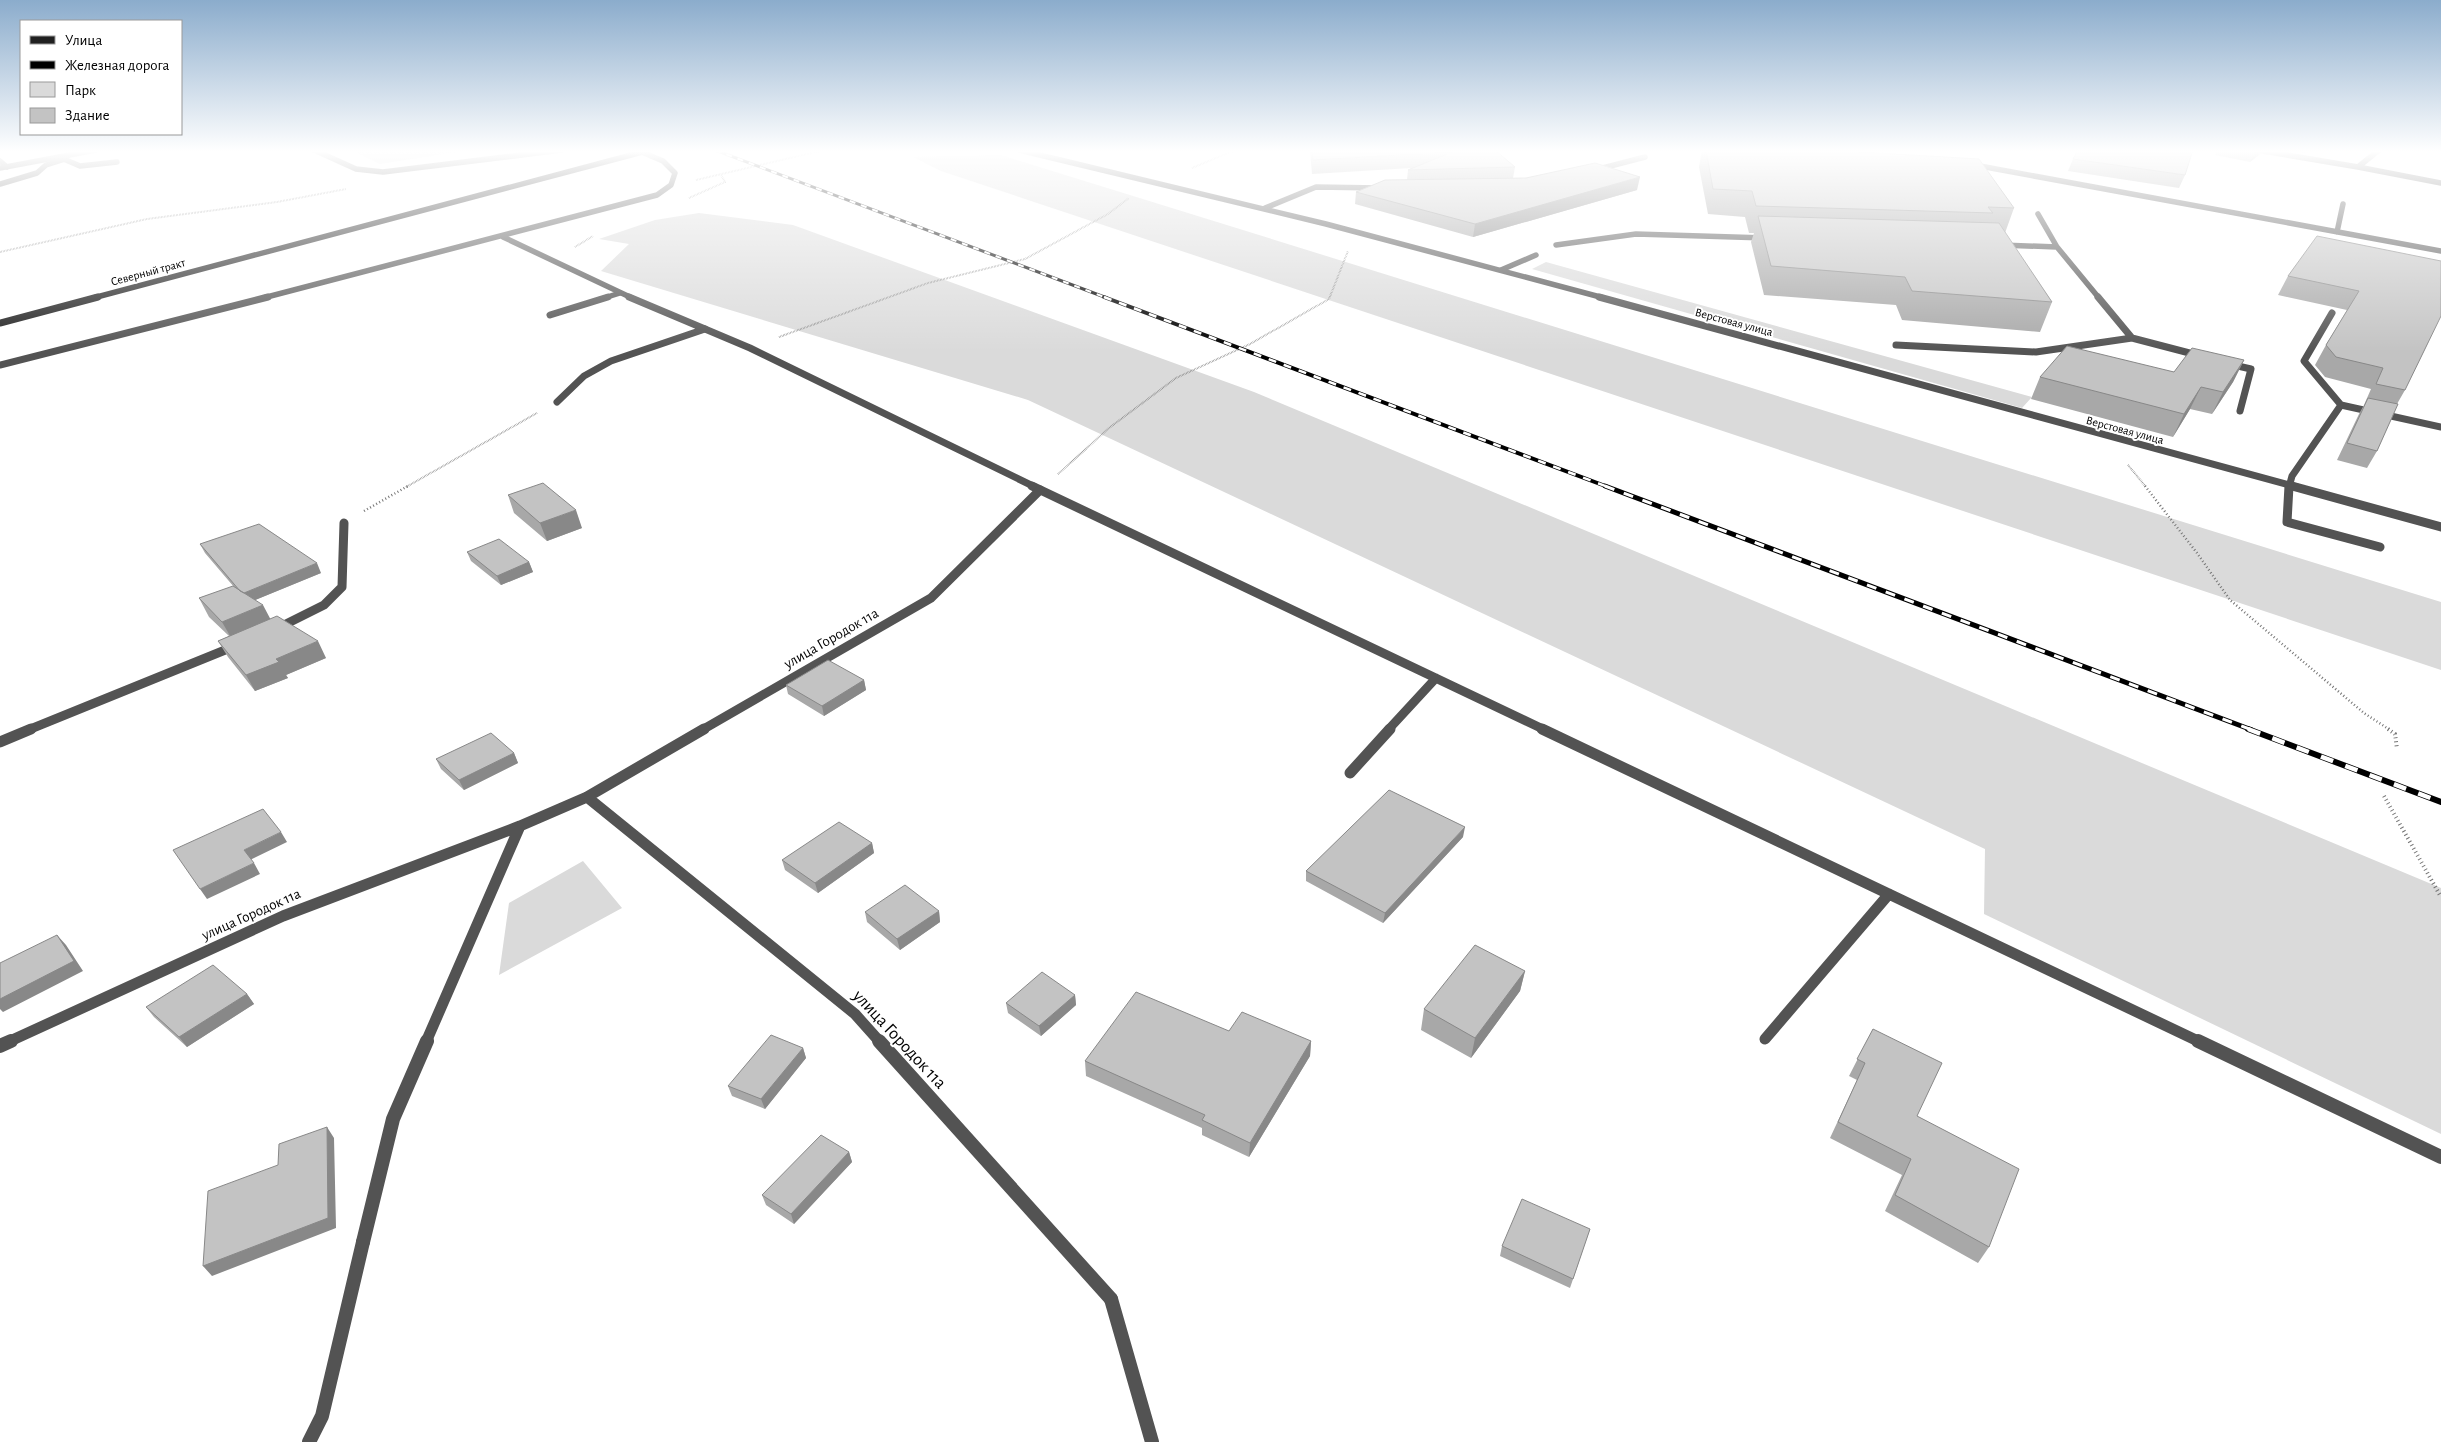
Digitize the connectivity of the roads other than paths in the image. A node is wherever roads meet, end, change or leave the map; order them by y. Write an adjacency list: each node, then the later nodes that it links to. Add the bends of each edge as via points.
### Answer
1 (397, 217): 19 (main road, Северный тракт)
2 (577, 217): 8 (street)
3 (1300, 217): 15 (street, Верстовая улица)
4 (2040, 217): 12 (street)
5 (2257, 217): 7 (street)
6 (2340, 217): 7 (street)
7 (2337, 232): 13 (street)
8 (503, 237): 16 (street); 25 (street)
9 (1773, 238): 10 (street, via 1636,234)
10 (1556, 245)
11 (1989, 245): 12 (street)
12 (2057, 247): 21 (street)
13 (2441, 250)
14 (1536, 255): 15 (street)
15 (1501, 270): 30 (street, Верстовая улица, via 2109,438)
16 (620, 293): 18 (street); 20 (street)
17 (2332, 313): 27 (street, via 2304,361)
18 (550, 315)
19 (0, 323)
20 (705, 329): 26 (street, via 611,361 584,376); 31 (street)
21 (2132, 338): 22 (street, via 2036,352); 23 (street)
22 (1896, 344)
23 (2205, 357)
24 (2223, 362): 28 (street, via 2251,369)
25 (0, 365)
26 (557, 402)
27 (2340, 405): 29 (street); 30 (street)
28 (2240, 412)
29 (2440, 426)
30 (2289, 484): 33 (street, Верстовая улица); 34 (street, via 2288,522)
31 (1040, 490): 37 (street); 40 (street, улица Городок 11а, via 931,598)
32 (344, 523): 35 (street, via 342,587 324,605)
33 (2441, 526)
34 (2380, 546)
35 (264, 634)
36 (246, 642): 38 (street)
37 (1436, 678): 39 (street); 42 (street)
38 (0, 742)
39 (1350, 773)
40 (587, 797): 41 (street, улица Городок 11а); 47 (street, улица Городок 11а, via 855,1014 1111,1299)
41 (520, 826): 44 (street, улица Городок 11а, via 283,916); 46 (street, via 393,1119 322,1416)
42 (1889, 894): 43 (street); 45 (street)
43 (1765, 1039)
44 (0, 1046)
45 (2441, 1157)
46 (309, 1442)
47 (1152, 1442)

